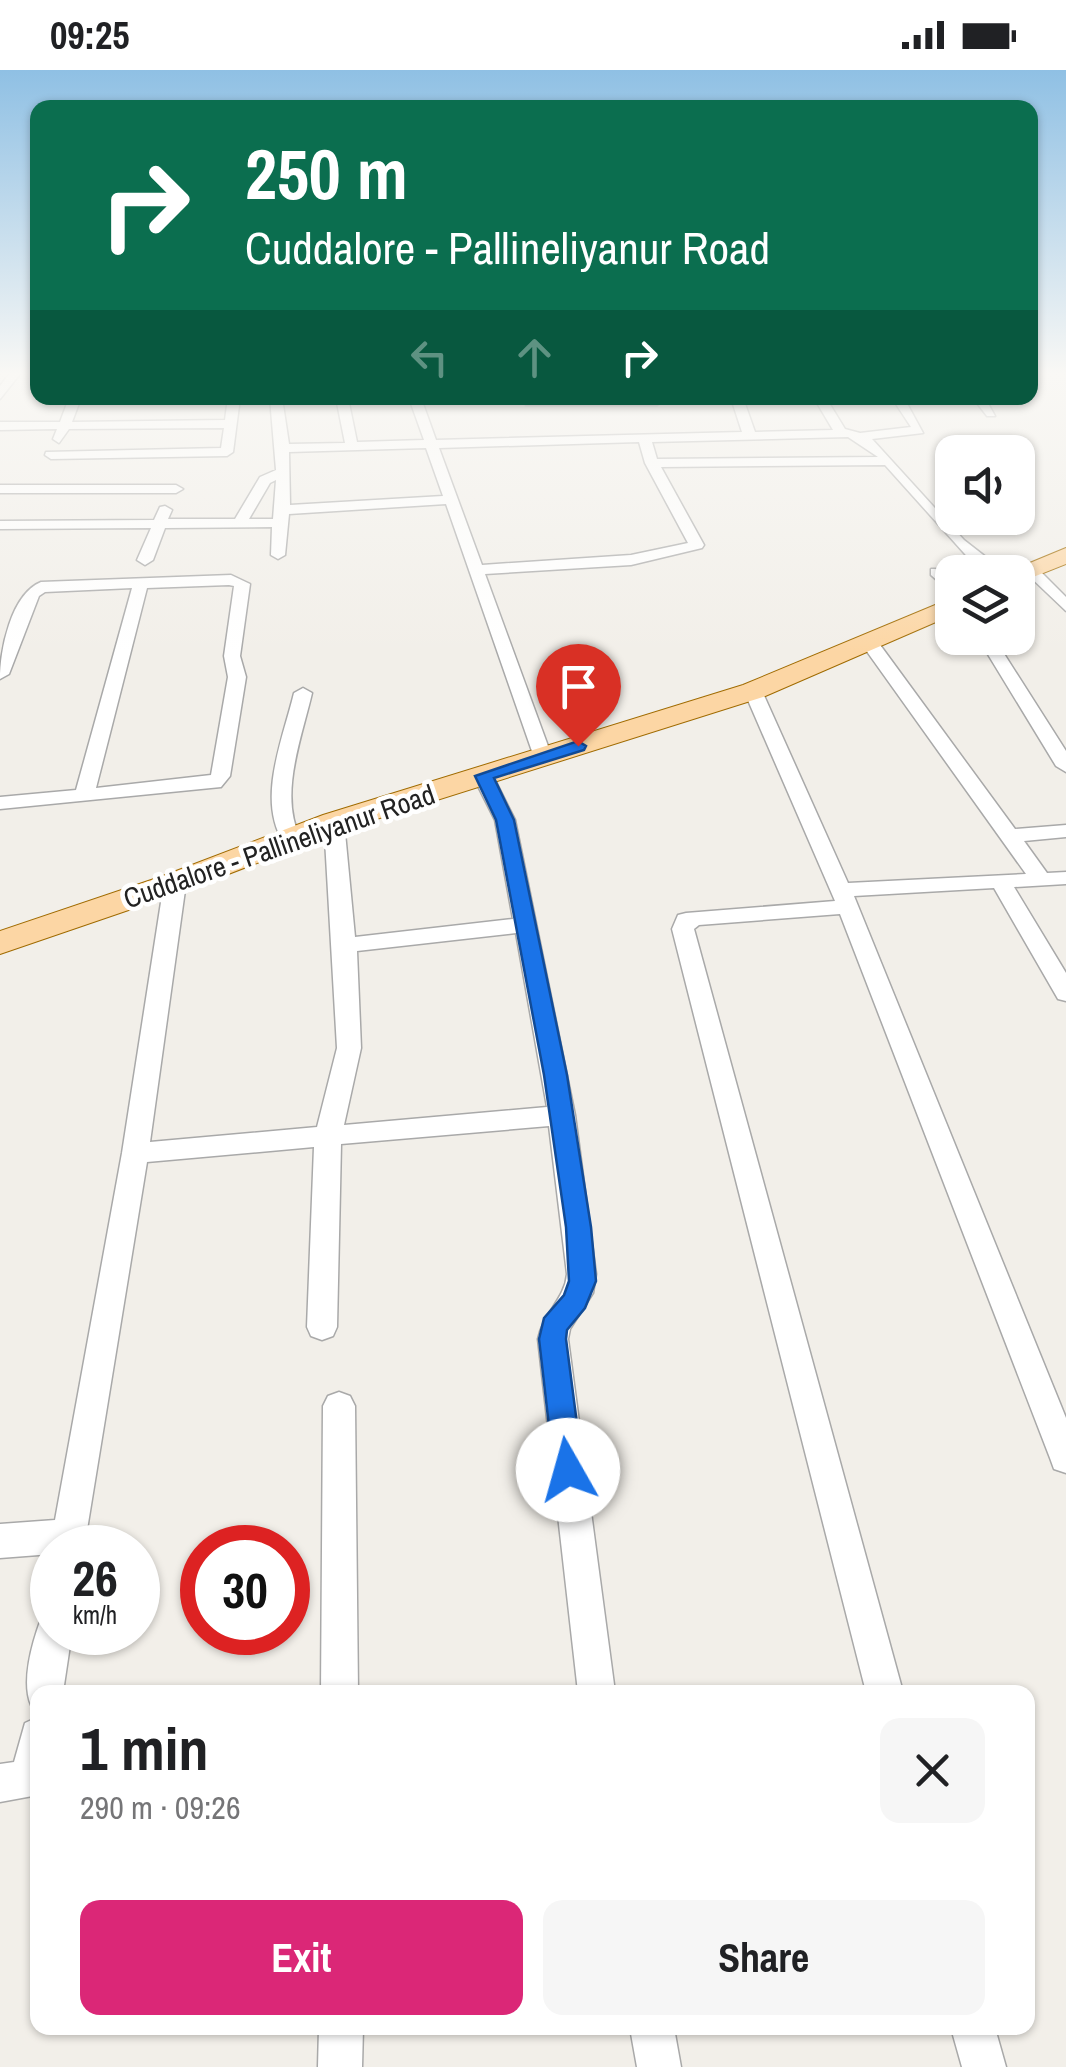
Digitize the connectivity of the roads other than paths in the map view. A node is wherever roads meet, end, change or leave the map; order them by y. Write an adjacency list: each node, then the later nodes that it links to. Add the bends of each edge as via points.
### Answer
1 (44, 467): 11 (street)
2 (154, 467): 8 (street)
3 (194, 467): 8 (street)
4 (283, 467): 9 (street)
5 (439, 467): 12 (street)
6 (654, 467): 22 (street, via 697,545 631,560)
7 (891, 467): 18 (street)
8 (186, 471): 11 (street); 15 (street)
9 (283, 472): 13 (street); 16 (street, via 265,480)
10 (0, 489): 11 (street)
11 (29, 495)
12 (450, 500): 13 (street); 22 (street)
13 (281, 517): 16 (street); 17 (street)
14 (6, 521): 15 (street)
15 (157, 524): 16 (street); 20 (street)
16 (240, 524)
17 (278, 554)
18 (972, 555)
19 (1066, 555): 21 (main road)
20 (145, 560)
21 (1035, 568)
22 (476, 570): 34 (street)
23 (141, 582): 29 (street, via 35,590); 37 (street); 37 (street, via 242,584 232,656 237,677 220,776 200,787)
24 (1035, 582): 25 (street)
25 (1066, 606)
26 (935, 613): 27 (main road, Cuddalore - Pallineliyanur Road)
27 (869, 642): 30 (main road, Cuddalore - Pallineliyanur Road); 41 (street)
28 (997, 655): 33 (street)
29 (0, 674)
30 (753, 691): 34 (main road, Cuddalore - Pallineliyanur Road); 47 (street)
31 (303, 693): 42 (street, via 280,809)
32 (1066, 724): 33 (street)
33 (1040, 725): 35 (street)
34 (543, 757): 36 (main road, Cuddalore - Pallineliyanur Road)
35 (1066, 766)
36 (484, 776): 39 (main road, Cuddalore - Pallineliyanur Road); 48 (street, via 505,820)
37 (84, 796): 38 (street)
38 (0, 803)
39 (334, 822): 42 (main road, Cuddalore - Pallineliyanur Road); 50 (street)
40 (1066, 831): 41 (street)
41 (1010, 836): 43 (street)
42 (290, 838): 46 (main road, Cuddalore - Pallineliyanur Road)
43 (1042, 878): 44 (street); 45 (street)
44 (1066, 878)
45 (1000, 881): 47 (street); 51 (street)
46 (175, 884): 49 (main road, Cuddalore - Pallineliyanur Road); 54 (street)
47 (844, 899): 57 (street); 65 (street, via 686,920 684,929)
48 (526, 926): 50 (street); 52 (street)
49 (0, 943)
50 (345, 945): 53 (street, via 349,1048)
51 (1066, 993)
52 (562, 1115): 53 (street); 64 (street, via 582,1281 552,1339)
53 (328, 1136): 54 (street); 55 (street)
54 (136, 1153): 58 (street)
55 (322, 1327)
56 (339, 1406): 63 (street)
57 (1066, 1458)
58 (71, 1525)
59 (0, 1541): 60 (street)
60 (30, 1541)
61 (50, 1655): 62 (street)
62 (45, 1685)
63 (340, 1685)
64 (596, 1685)
65 (883, 1685)
66 (340, 2035): 69 (street)
67 (653, 2035): 70 (street)
68 (975, 2035): 71 (street)
69 (340, 2067)
70 (659, 2067)
71 (984, 2067)

